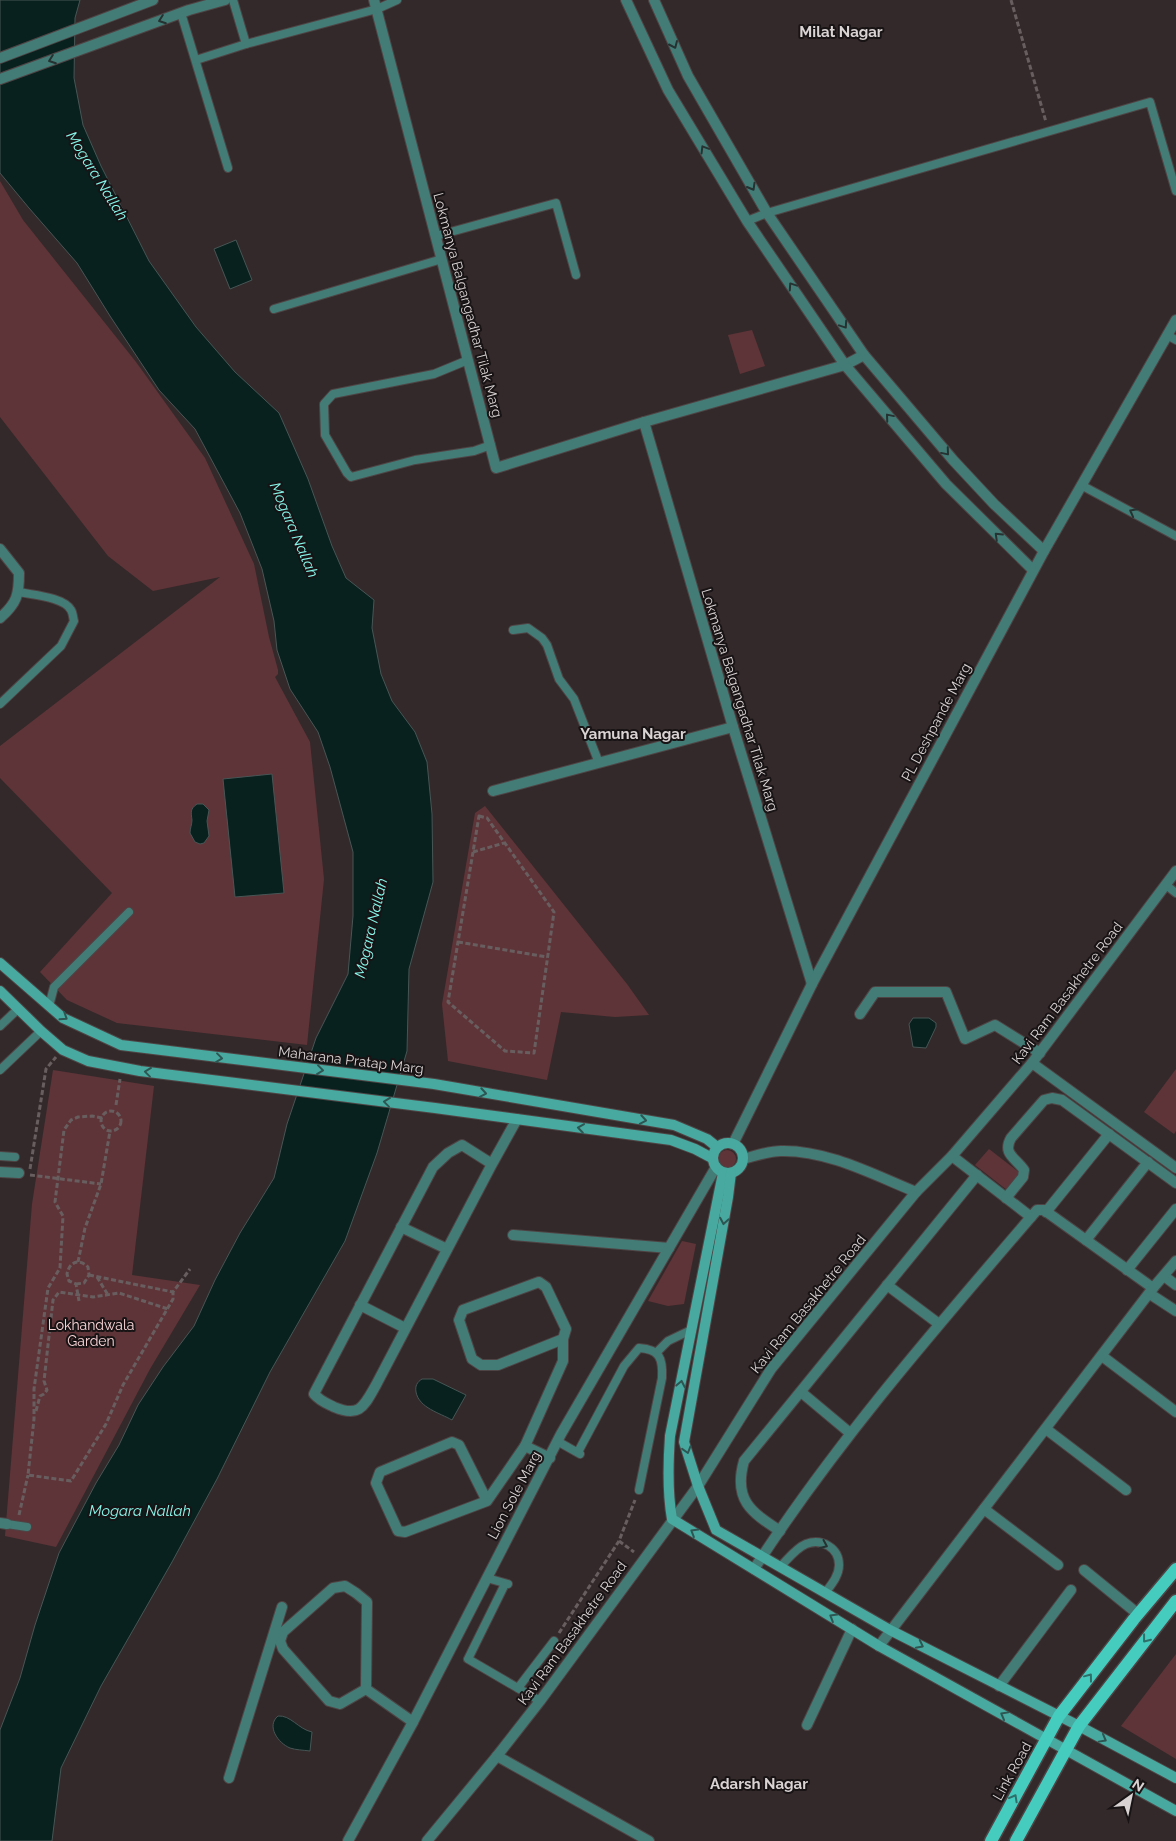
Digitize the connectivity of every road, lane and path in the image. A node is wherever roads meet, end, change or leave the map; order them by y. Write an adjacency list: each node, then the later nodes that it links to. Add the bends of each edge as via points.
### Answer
1 (153, 0): 11 (street)
2 (225, 0): 9 (street)
3 (233, 0): 10 (lane)
4 (397, 0): 8 (lane)
5 (626, 0): 18 (street, one-way to 5, via 668,90)
6 (654, 0): 17 (street, one-way to 17, via 688,76)
7 (1011, 0): 14 (path)
8 (376, 4): 10 (lane); 19 (street, Lokmanya Balgangadhar Tilak Marg)
9 (181, 13): 12 (lane); 13 (street, one-way to 13)
10 (246, 44): 12 (lane)
11 (0, 58)
12 (196, 60): 15 (lane)
13 (0, 79)
14 (1049, 132): 16 (lane, via 1150,102); 17 (lane)
15 (228, 168)
16 (1176, 190)
17 (767, 213): 18 (lane); 25 (street, one-way to 25)
18 (747, 221): 27 (street, one-way to 18)
19 (436, 236): 20 (street, Lokmanya Balgangadhar Tilak Marg); 21 (lane, via 556,203)
20 (442, 260): 22 (lane); 26 (street, Lokmanya Balgangadhar Tilak Marg)
21 (576, 275)
22 (274, 309)
23 (1176, 320): 24 (street, PL Deshpande Marg)
24 (1172, 338): 30 (street, PL Deshpande Marg)
25 (864, 355): 27 (street, Lokmanya Balgangadhar Tilak Marg); 33 (street, one-way to 33, via 952,460)
26 (468, 360): 29 (street, Lokmanya Balgangadhar Tilak Marg); 29 (lane, via 434,374 332,394 324,404 325,435 346,473 352,477)
27 (844, 365): 28 (street, Lokmanya Balgangadhar Tilak Marg); 34 (street, one-way to 27, via 946,484)
28 (644, 422): 29 (street, Lokmanya Balgangadhar Tilak Marg, via 496,468); 39 (street, Lokmanya Balgangadhar Tilak Marg)
29 (491, 445)
30 (1081, 485): 31 (lane, one-way to 30); 33 (street, PL Deshpande Marg)
31 (1176, 536)
32 (0, 549): 35 (street, via 20,572)
33 (1044, 550): 34 (street, PL Deshpande Marg)
34 (1033, 570): 51 (street, PL Deshpande Marg)
35 (19, 592): 36 (street, via 10,610); 38 (lane, via 64,603 71,609 74,622 61,646)
36 (0, 618)
37 (514, 630): 40 (lane, via 528,628 547,645 559,679 574,699)
38 (0, 704)
39 (733, 727): 40 (street); 51 (street, Lokmanya Balgangadhar Tilak Marg)
40 (598, 763): 41 (street)
41 (493, 791)
42 (504, 843): 43 (path); 43 (path, via 487,818 479,816); 49 (path, via 554,912)
43 (473, 852): 48 (path)
44 (1176, 871): 45 (street, Kavi Ram Basakhetre Road)
45 (1166, 885): 46 (lane); 59 (street, Kavi Ram Basakhetre Road)
46 (1176, 892)
47 (129, 912): 53 (lane, via 54,987)
48 (458, 942): 49 (path); 49 (path, via 448,1002 505,1051 534,1053)
49 (547, 957)
50 (0, 963): 53 (main road, Maharana Pratap Marg)
51 (812, 984): 68 (street, PL Deshpande Marg)
52 (0, 991): 54 (main road)
53 (49, 1006): 69 (main road, Maharana Pratap Marg, one-way to 69, via 62,1018 121,1046 434,1084 674,1126 707,1139)
54 (18, 1009): 56 (lane); 57 (main road)
55 (860, 1014): 59 (street, via 875,992 946,992 964,1038 995,1026)
56 (0, 1026)
57 (41, 1031): 58 (main road); 62 (lane)
58 (63, 1050): 61 (main road, via 88,1061); 76 (path, via 46,1069)
59 (1040, 1053): 60 (street, Kavi Ram Basakhetre Road)
60 (1032, 1063): 71 (street, Kavi Ram Basakhetre Road); 78 (street)
61 (122, 1068): 63 (path); 65 (main road, one-way to 61)
62 (0, 1070)
63 (116, 1105)
64 (102, 1118): 66 (path, via 102,1125); 66 (path, via 111,1111 120,1117 119,1127); 82 (path, via 85,1116 67,1124)
65 (517, 1119): 75 (street); 77 (main road, one-way to 65, via 695,1149 671,1140)
66 (110, 1131): 84 (path)
67 (1109, 1134): 74 (street); 86 (street, via 1062,1100 1044,1100 1007,1145 1008,1152 1024,1170 1023,1177); 88 (street)
68 (733, 1144): 69 (main road); 73 (main road, via 739,1147)
69 (717, 1147): 77 (main road)
70 (0, 1156): 72 (lane)
71 (952, 1156): 81 (street); 85 (street, Kavi Ram Basakhetre Road)
72 (15, 1157)
73 (743, 1159): 77 (main road, via 737,1171); 85 (street, via 779,1150 812,1153)
74 (1148, 1162): 83 (street); 92 (street)
75 (492, 1164): 90 (street, via 462,1145 448,1153 433,1167); 94 (street)
76 (30, 1168)
77 (720, 1168): 93 (street, Lion Sole Marg); 117 (main road); 130 (main road, one-way to 130, via 728,1197 684,1442)
78 (1176, 1168)
79 (0, 1172): 80 (street)
80 (19, 1174): 82 (path)
81 (977, 1176): 86 (street); 105 (street)
82 (58, 1178): 84 (path); 99 (path, via 55,1202 64,1216)
83 (1176, 1183)
84 (101, 1184): 96 (path, via 85,1228)
85 (916, 1192): 130 (street, Kavi Ram Basakhetre Road, via 771,1369)
86 (1006, 1198): 89 (street)
87 (1176, 1209): 98 (street)
88 (1046, 1212): 89 (street, via 1037,1210); 92 (street)
89 (1031, 1217): 115 (street)
90 (402, 1227): 94 (street); 112 (street)
91 (513, 1235): 93 (street)
92 (1086, 1240): 98 (street)
93 (669, 1248): 126 (street, Lion Sole Marg)
94 (447, 1249): 116 (street)
95 (1176, 1261): 102 (street)
96 (78, 1262): 100 (path, via 70,1266); 101 (path, via 88,1267)
97 (190, 1270): 108 (path)
98 (1128, 1270): 107 (street)
99 (58, 1273): 100 (path); 122 (path, via 48,1288 34,1389)
100 (67, 1274): 104 (path, via 69,1281)
101 (89, 1275): 103 (path); 104 (path, via 84,1283)
102 (1164, 1276): 106 (street); 107 (street)
103 (97, 1277): 108 (path); 110 (path)
104 (76, 1284): 109 (path)
105 (887, 1285): 115 (street); 121 (street)
106 (1176, 1285)
107 (1151, 1291): 114 (street); 120 (street)
108 (174, 1292): 113 (path)
109 (78, 1294): 110 (path); 111 (path); 122 (path, via 61,1292 54,1297 44,1381 47,1390)
110 (108, 1295): 113 (path, via 119,1293)
111 (79, 1302)
112 (360, 1304): 116 (street); 116 (street, via 314,1394 319,1400 346,1412 356,1411 366,1403)
113 (168, 1309): 129 (path, via 71,1481)
114 (1176, 1311)
115 (939, 1324): 125 (street)
116 (405, 1328)
117 (691, 1330): 119 (lane, via 668,1341); 135 (main road, one-way to 117, via 668,1499 670,1436)
118 (563, 1339): 118 (street, via 566,1329 546,1287 539,1282 463,1310 459,1320 472,1359 481,1365 498,1366); 127 (street, via 563,1361)
119 (656, 1353): 126 (lane, via 649,1348 639,1348 624,1366 579,1453); 131 (lane, via 662,1362 662,1378)
120 (1102, 1356): 123 (street); 124 (street)
121 (801, 1392): 125 (street); 138 (street, via 744,1461 742,1468 746,1505)
122 (37, 1395): 129 (path)
123 (1176, 1412)
124 (1046, 1429): 132 (street); 134 (street)
125 (850, 1434): 138 (street)
126 (557, 1441): 128 (street, Lion Sole Marg)
127 (525, 1446): 128 (street); 133 (street)
128 (550, 1458): 147 (street, Lion Sole Marg)
129 (28, 1475): 136 (path, via 18,1518)
130 (698, 1486): 135 (street, Kavi Ram Basakhetre Road); 140 (main road, via 716,1530)
131 (639, 1490): 139 (path)
132 (1126, 1490)
133 (487, 1501): 133 (street, via 405,1532 398,1531 376,1483 380,1472 452,1442 458,1444)
134 (984, 1509): 142 (street); 154 (street)
135 (672, 1519): 141 (street, Kavi Ram Basakhetre Road); 145 (main road, one-way to 135)
136 (7, 1524): 137 (lane)
137 (27, 1527)
138 (780, 1532): 140 (street)
139 (619, 1541): 141 (path); 155 (path)
140 (762, 1557): 143 (main road); 145 (street)
141 (642, 1559): 160 (street, Kavi Ram Basakhetre Road)
142 (1058, 1565)
143 (780, 1567): 149 (main road); 149 (lane, one-way to 149, via 805,1544 824,1543 836,1552 839,1566)
144 (1176, 1568): 152 (main road, Link Road)
145 (754, 1569): 153 (main road, one-way to 145)
146 (1084, 1570): 152 (street)
147 (487, 1578): 158 (lane, via 507,1584 468,1659); 162 (street, Lion Sole Marg)
148 (1071, 1590): 157 (street)
149 (826, 1593): 154 (main road)
150 (1176, 1600): 164 (main road, one-way to 164)
151 (282, 1607): 168 (street)
152 (1138, 1614): 161 (main road, Link Road, one-way to 152)
153 (852, 1629): 156 (main road); 163 (street)
154 (890, 1630): 156 (street); 157 (main road, one-way to 157)
155 (554, 1642): 158 (lane)
156 (879, 1646): 165 (main road, one-way to 156)
157 (999, 1686): 161 (main road)
158 (518, 1688): 160 (lane)
159 (366, 1689): 159 (street, via 340,1704 329,1701 283,1649 280,1641 283,1632 333,1588 345,1586 366,1602); 162 (street)
160 (540, 1701): 167 (street, Kavi Ram Basakhetre Road)
161 (1059, 1716): 164 (main road); 165 (main road, Link Road)
162 (413, 1722): 171 (street, Lion Sole Marg)
163 (807, 1725)
164 (1079, 1726): 166 (main road); 169 (main road, one-way to 169)
165 (1047, 1738): 166 (main road); 174 (main road, Link Road, one-way to 165)
166 (1066, 1749): 170 (main road); 175 (main road)
167 (497, 1756): 172 (street, Kavi Ram Basakhetre Road); 173 (street)
168 (229, 1778)
169 (1176, 1778)
170 (1176, 1811)
171 (348, 1841)
172 (427, 1841)
173 (649, 1841)
174 (991, 1841)
175 (1016, 1841)

